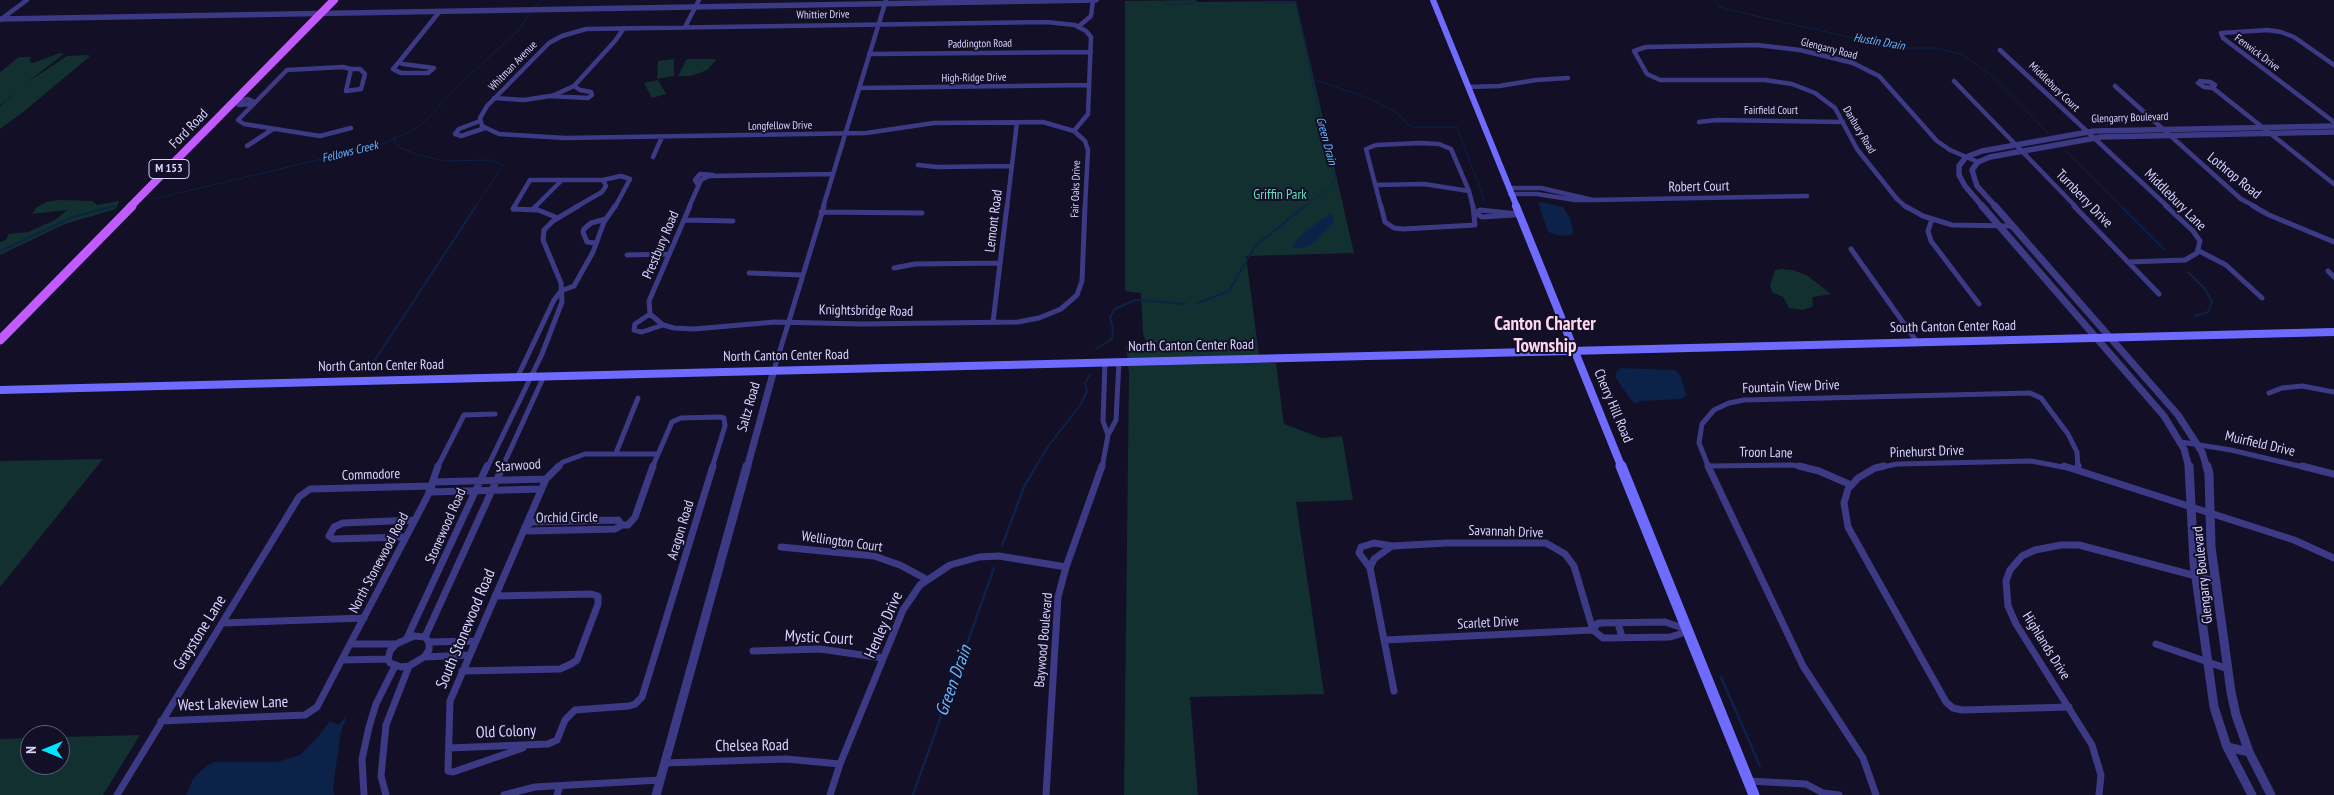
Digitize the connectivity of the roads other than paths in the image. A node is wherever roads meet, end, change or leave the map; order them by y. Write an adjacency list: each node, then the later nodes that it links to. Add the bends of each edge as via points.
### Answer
1 (26, 0): 10 (street)
2 (334, 0): 9 (main road, Ford Road / M 153)
3 (699, 0): 7 (street)
4 (1095, 0): 6 (street); 13 (street, via 1091,16)
5 (1433, 0): 28 (main road, Cherry Hill Road)
6 (885, 2): 7 (street); 11 (street, Saltz Road)
7 (695, 7): 8 (street); 12 (street)
8 (440, 11): 9 (street); 20 (street)
9 (321, 13): 10 (street); 33 (main road, Ford Road / M 153)
10 (1, 19)
11 (878, 23): 12 (street, Whittier Drive); 13 (street, Whittier Drive, via 1046,22); 19 (street, Saltz Road)
12 (685, 27): 14 (street, Whittier Drive)
13 (1078, 27): 18 (street, via 1091,37)
14 (624, 28): 15 (street, Whittier Drive); 26 (street)
15 (568, 33): 32 (street, Whitman Avenue, via 544,47)
16 (1639, 48): 38 (street, Danbury Road, via 1634,54 1647,74 1655,79 1759,79 1786,83 1824,98); 58 (street, Glengarry Road, via 1768,46 1853,63 1879,76 1937,141)
17 (2000, 50): 47 (street, Middlebury Court)
18 (1091, 52): 19 (street, Paddington Road); 25 (street)
19 (869, 54): 29 (street, Saltz Road)
20 (399, 62): 20 (street, via 393,69 401,73 428,74 434,68)
21 (2334, 65): 39 (street, Fenwick Drive, via 2294,37 2281,32 2227,31 2221,36)
22 (350, 69): 22 (street, via 346,91 361,89 365,74 360,69); 34 (street, via 290,70)
23 (1568, 78): 28 (street)
24 (1954, 81): 54 (street, Turnberry Drive)
25 (1089, 85): 29 (street, High-Ridge Drive); 46 (street, via 1088,114)
26 (574, 86): 31 (street); 31 (street, via 592,95 586,99)
27 (2115, 86): 45 (street, Lothrop Road)
28 (1468, 87): 70 (main road, Cherry Hill Road)
29 (859, 88): 49 (street, Saltz Road)
30 (2213, 88): 41 (street)
31 (550, 96): 32 (street, via 524,100)
32 (494, 98): 35 (street, Whitman Avenue, via 483,110)
33 (235, 102): 34 (street, via 242,106); 115 (main road, Ford Road / M 153)
34 (254, 102): 44 (street, via 238,117 238,121)
35 (480, 121): 43 (street); 43 (street, via 459,129 455,134 461,136)
36 (1017, 122): 46 (street, Longfellow Drive, via 1048,123); 49 (street, Longfellow Drive, via 934,124); 61 (street, Lemont Road)
37 (1699, 122): 38 (street, Fairfield Court)
38 (1843, 122): 79 (street, Danbury Road, via 1858,148 1897,199 1912,211)
39 (2334, 122)
40 (2334, 126): 41 (street, Glengarry Boulevard)
41 (2263, 127): 45 (street, Glengarry Boulevard); 50 (street)
42 (351, 128): 44 (street, via 320,136)
43 (485, 128): 52 (street, Longfellow Drive, via 506,135 565,138)
44 (273, 129): 55 (street)
45 (2161, 129): 47 (street, Glengarry Boulevard); 51 (street, Lothrop Road)
46 (1074, 131): 105 (street, Fair Oaks Drive, via 1085,141 1088,150 1083,275 1079,292)
47 (2089, 132): 53 (street, Middlebury Court); 54 (street, Glengarry Boulevard)
48 (2334, 132): 50 (street, Glengarry Boulevard)
49 (845, 133): 52 (street, Longfellow Drive); 62 (street, Saltz Road)
50 (2271, 133): 51 (street, Glengarry Boulevard); 65 (street)
51 (2168, 135): 53 (street, Glengarry Boulevard); 84 (street, Lothrop Road, via 2247,203 2269,216)
52 (662, 137): 57 (street)
53 (2095, 138): 56 (street, Glengarry Boulevard); 89 (street, Middlebury Lane, via 2193,231 2200,241)
54 (2016, 144): 56 (street, Turnberry Drive); 58 (street, Glengarry Boulevard)
55 (247, 146)
56 (2022, 151): 59 (street, Glengarry Boulevard); 92 (street, Turnberry Drive)
57 (653, 157)
58 (1966, 157): 59 (street, Glengarry Road); 67 (street, Glengarry Boulevard, via 1959,172)
59 (1978, 162): 68 (street, Glengarry Boulevard, via 1972,175)
60 (918, 165): 61 (street)
61 (1012, 166): 93 (street, Lemont Road)
62 (832, 174): 73 (street, Saltz Road); 80 (street, Prestbury Road, via 702,176)
63 (562, 180): 64 (street); 72 (street); 72 (street, via 530,180 513,209)
64 (603, 180): 77 (street, via 606,186 602,192); 78 (street, via 621,176 630,180)
65 (2334, 184)
66 (1375, 185): 69 (street, via 1424,184); 69 (street, via 1366,154 1368,148 1434,143 1451,149); 75 (street, via 1384,221 1394,228 1470,227 1476,223)
67 (1968, 189): 68 (street); 82 (street, Glengarry Boulevard)
68 (1980, 189): 83 (street, Glengarry Boulevard)
69 (1469, 191): 75 (street)
70 (1509, 191): 71 (street, Robert Court, via 1575,200); 76 (main road, Cherry Hill Road)
71 (1807, 196)
72 (533, 209): 77 (street)
73 (821, 212): 74 (street); 97 (street, Saltz Road)
74 (922, 212)
75 (1475, 213): 76 (street, via 1482,217)
76 (1518, 214): 117 (main road, Cherry Hill Road)
77 (558, 218): 99 (street, via 542,234 560,278)
78 (606, 219): 85 (street); 85 (street, via 591,223 584,229 587,242)
79 (1932, 219): 82 (street, Danbury Road, via 1960,226); 104 (street, via 1928,231 1931,241)
80 (684, 220): 81 (street); 90 (street, Prestbury Road)
81 (733, 222)
82 (2000, 226): 83 (street, Danbury Road); 87 (street, Glengarry Boulevard)
83 (2012, 226): 86 (street, Glengarry Boulevard)
84 (2334, 242)
85 (595, 243): 99 (street, via 591,257 574,286)
86 (2028, 244): 87 (street); 102 (street, Glengarry Boulevard)
87 (2016, 245): 101 (street, Glengarry Boulevard)
88 (1851, 249): 116 (street)
89 (2199, 251): 92 (street, Middlebury Lane, via 2191,258 2177,261); 103 (street, via 2226,265)
90 (669, 254): 91 (street); 106 (street, Prestbury Road, via 649,301)
91 (627, 255)
92 (2129, 262): 100 (street, Turnberry Drive)
93 (1000, 263): 94 (street, via 915,264); 110 (street, Lemont Road)
94 (894, 268)
95 (2328, 272): 98 (street)
96 (749, 274): 97 (street)
97 (802, 275): 109 (street, Saltz Road)
98 (2334, 277)
99 (561, 291): 107 (street); 108 (street, Stonewood Road, via 562,302)
100 (2159, 294)
101 (2060, 296): 102 (street); 114 (street, Glengarry Boulevard)
102 (2073, 296): 113 (street, Glengarry Boulevard)
103 (2262, 298)
104 (1979, 304)
105 (1066, 306): 110 (street, Knightsbridge Road, via 1039,318)
106 (650, 314): 111 (street); 111 (street, via 635,324 634,330 642,332)
107 (546, 317): 108 (street); 118 (street)
108 (557, 317): 119 (street, Stonewood Road)
109 (788, 322): 110 (street, Knightsbridge Road); 111 (street, Knightsbridge Road, via 708,329); 122 (street, Saltz Road)
110 (993, 322)
111 (663, 325)
112 (2334, 332): 113 (main road, South Canton Center Road)
113 (2110, 337): 114 (main road, South Canton Center Road); 131 (street, Glengarry Boulevard)
114 (2096, 338): 116 (main road, South Canton Center Road); 130 (street, Glengarry Boulevard)
115 (0, 340)
116 (1917, 342): 117 (main road, South Canton Center Road)
117 (1573, 349): 121 (main road, North Canton Center Road); 169 (main road, Cherry Hill Road)
118 (529, 354): 119 (street); 123 (street)
119 (542, 354): 124 (street, Stonewood Road)
120 (1105, 362): 121 (main road, North Canton Center Road); 122 (main road, North Canton Center Road); 135 (street, Baywood Boulevard, via 1103,421)
121 (1119, 362): 135 (street, Baywood Boulevard, via 1116,420)
122 (774, 370): 125 (main road, North Canton Center Road); 199 (street, Saltz Road)
123 (518, 376): 124 (main road, North Canton Center Road); 126 (main road, North Canton Center Road)
124 (530, 376): 125 (main road, North Canton Center Road); 134 (street, Stonewood Road)
125 (544, 376): 133 (street, Stonewood Road)
126 (0, 390)
127 (2334, 392): 128 (street, via 2302,386)
128 (2269, 393)
129 (638, 398): 138 (street)
130 (2154, 404): 131 (street); 136 (street, Glengarry Boulevard)
131 (2168, 404): 137 (street, Glengarry Boulevard)
132 (495, 414): 147 (street, North Stonewood Road, via 464,415 433,476)
133 (521, 424): 134 (street); 145 (street, Stonewood Road)
134 (506, 425): 144 (street, Stonewood Road)
135 (1108, 434): 160 (street, Baywood Boulevard, via 1103,464)
136 (2181, 442): 137 (street, Muirfield Drive); 152 (street, Glengarry Boulevard, via 2191,473)
137 (2197, 444): 142 (street, Muirfield Drive); 153 (street, Glengarry Boulevard, via 2209,474)
138 (616, 453): 139 (street, Starwood); 143 (street, Starwood, via 570,458 557,466)
139 (658, 454): 155 (street, Orchid Circle, via 635,517 625,525 618,520 532,522); 192 (street, Aragon Road, via 676,420 720,417 726,422 643,693 629,706)
140 (1708, 466): 141 (street, Fountain View Drive, via 1699,443 1702,424 1714,410 1735,401 2027,393 2041,398 2068,434 2077,452); 146 (street, Troon Lane, via 1793,465 1819,471); 215 (street, Fountain View Drive, via 1803,666 1863,758)
141 (2078, 470): 146 (street, Pinehurst Drive, via 2031,461 1897,464 1868,471); 152 (street, Pinehurst Drive)
142 (2334, 474)
143 (546, 479): 145 (street, Starwood); 148 (street, South Stonewood Road)
144 (481, 480): 145 (street, Starwood); 147 (street, Starwood); 150 (street, Stonewood Road)
145 (496, 480): 151 (street, Stonewood Road)
146 (1851, 485): 191 (street, via 1844,503 1848,527 1946,702 1962,710)
147 (432, 486): 149 (street, Commodore); 150 (street, Starwood); 154 (street, North Stonewood Road)
148 (541, 489): 151 (street, Starwood); 155 (street, South Stonewood Road)
149 (310, 490): 168 (street, Graystone Lane, via 299,497)
150 (476, 490): 151 (street, Starwood); 172 (street, Stonewood Road)
151 (491, 490): 173 (street, Stonewood Road)
152 (2192, 506): 153 (street, Pinehurst Drive); 162 (street, Glengarry Boulevard)
153 (2210, 512): 159 (street, Pinehurst Drive, via 2294,540); 164 (street, Glengarry Boulevard)
154 (415, 520): 156 (street, North Stonewood Road); 156 (street, via 343,522 334,527 329,536 333,539)
155 (525, 527): 165 (street, South Stonewood Road)
156 (406, 537): 166 (street, North Stonewood Road)
157 (781, 546): 163 (street, Wellington Court, via 874,556)
158 (1392, 546): 161 (street, via 1378,555); 161 (street, Savannah Drive, via 1374,543 1361,547 1359,553); 170 (street, Savannah Drive, via 1546,543 1565,554 1574,566)
159 (2334, 558)
160 (1066, 568): 163 (street, Henley Drive, via 988,556 955,563); 212 (street, Baywood Boulevard, via 1057,608)
161 (1370, 568): 174 (street, Savannah Drive)
162 (2195, 576): 164 (street, Highlands Drive); 185 (street, Glengarry Boulevard); 191 (street, Highlands Drive, via 2108,550 2079,545 2042,548 2017,560 2006,581 2008,606)
163 (926, 579): 183 (street, Henley Drive, via 906,603)
164 (2215, 581): 188 (street, Glengarry Boulevard)
165 (495, 596): 175 (street, South Stonewood Road); 189 (street, via 591,594 598,596 598,604 577,660 560,669)
166 (364, 618): 168 (street); 176 (street, North Stonewood Road)
167 (1618, 623): 169 (street, Scarlet Drive, via 1665,622); 170 (street, Scarlet Drive, via 1598,624); 171 (street)
168 (222, 624): 194 (street, Graystone Lane)
169 (1686, 629): 171 (street, Scarlet Drive, via 1670,637); 202 (main road, Cherry Hill Road)
170 (1593, 630): 171 (street, Scarlet Drive, via 1603,638); 174 (street, Scarlet Drive)
171 (1622, 637)
172 (407, 638): 173 (street); 177 (street)
173 (427, 640): 175 (street); 181 (street, via 429,650)
174 (1385, 640): 190 (street, Savannah Drive)
175 (475, 642): 180 (street, South Stonewood Road)
176 (350, 644): 177 (street); 184 (street, North Stonewood Road)
177 (396, 644): 182 (street)
178 (2156, 644): 185 (street)
179 (753, 651): 183 (street, Mystic Court, via 820,649)
180 (469, 655): 181 (street); 189 (street, South Stonewood Road)
181 (424, 657): 187 (street)
182 (388, 658): 184 (street); 186 (street)
183 (883, 658): 200 (street, Henley Drive)
184 (342, 660): 193 (street, North Stonewood Road, via 317,707)
185 (2207, 662): 188 (street); 196 (street, Glengarry Boulevard, via 2214,707)
186 (394, 666): 187 (street); 206 (street, via 369,727 362,759)
187 (408, 666): 207 (street, via 386,725 381,776)
188 (2228, 669): 198 (street, Glengarry Boulevard, via 2236,715)
189 (462, 671): 197 (street, South Stonewood Road, via 450,701)
190 (1394, 691)
191 (2069, 707): 216 (street, Highlands Drive, via 2096,754 2101,774)
192 (575, 710): 195 (street, Old Colony, via 565,720 553,743)
193 (305, 715): 194 (street, West Lakeview Lane)
194 (161, 721): 205 (street, Graystone Lane)
195 (530, 746): 197 (street, Old Colony); 197 (street, South Stonewood Road, via 453,772 448,771)
196 (2227, 747): 198 (street); 217 (street, Glengarry Boulevard)
197 (449, 748)
198 (2249, 752): 218 (street, Glengarry Boulevard)
199 (665, 763): 200 (street, Chelsea Road, via 786,759); 201 (street, Saltz Road)
200 (840, 764): 211 (street, Henley Drive)
201 (660, 780): 203 (street); 210 (street, Saltz Road)
202 (1748, 781): 204 (street, via 1806,784); 213 (main road, Cherry Hill Road)
203 (560, 786): 208 (street, via 536,787); 209 (street)
204 (1820, 794): 214 (street)
205 (117, 795)
206 (364, 795)
207 (386, 795)
208 (504, 795)
209 (557, 795)
210 (656, 795)
211 (830, 795)
212 (1046, 795)
213 (1754, 795)
214 (1839, 795)
215 (1876, 795)
216 (2100, 795)
217 (2252, 795)
218 (2271, 795)

